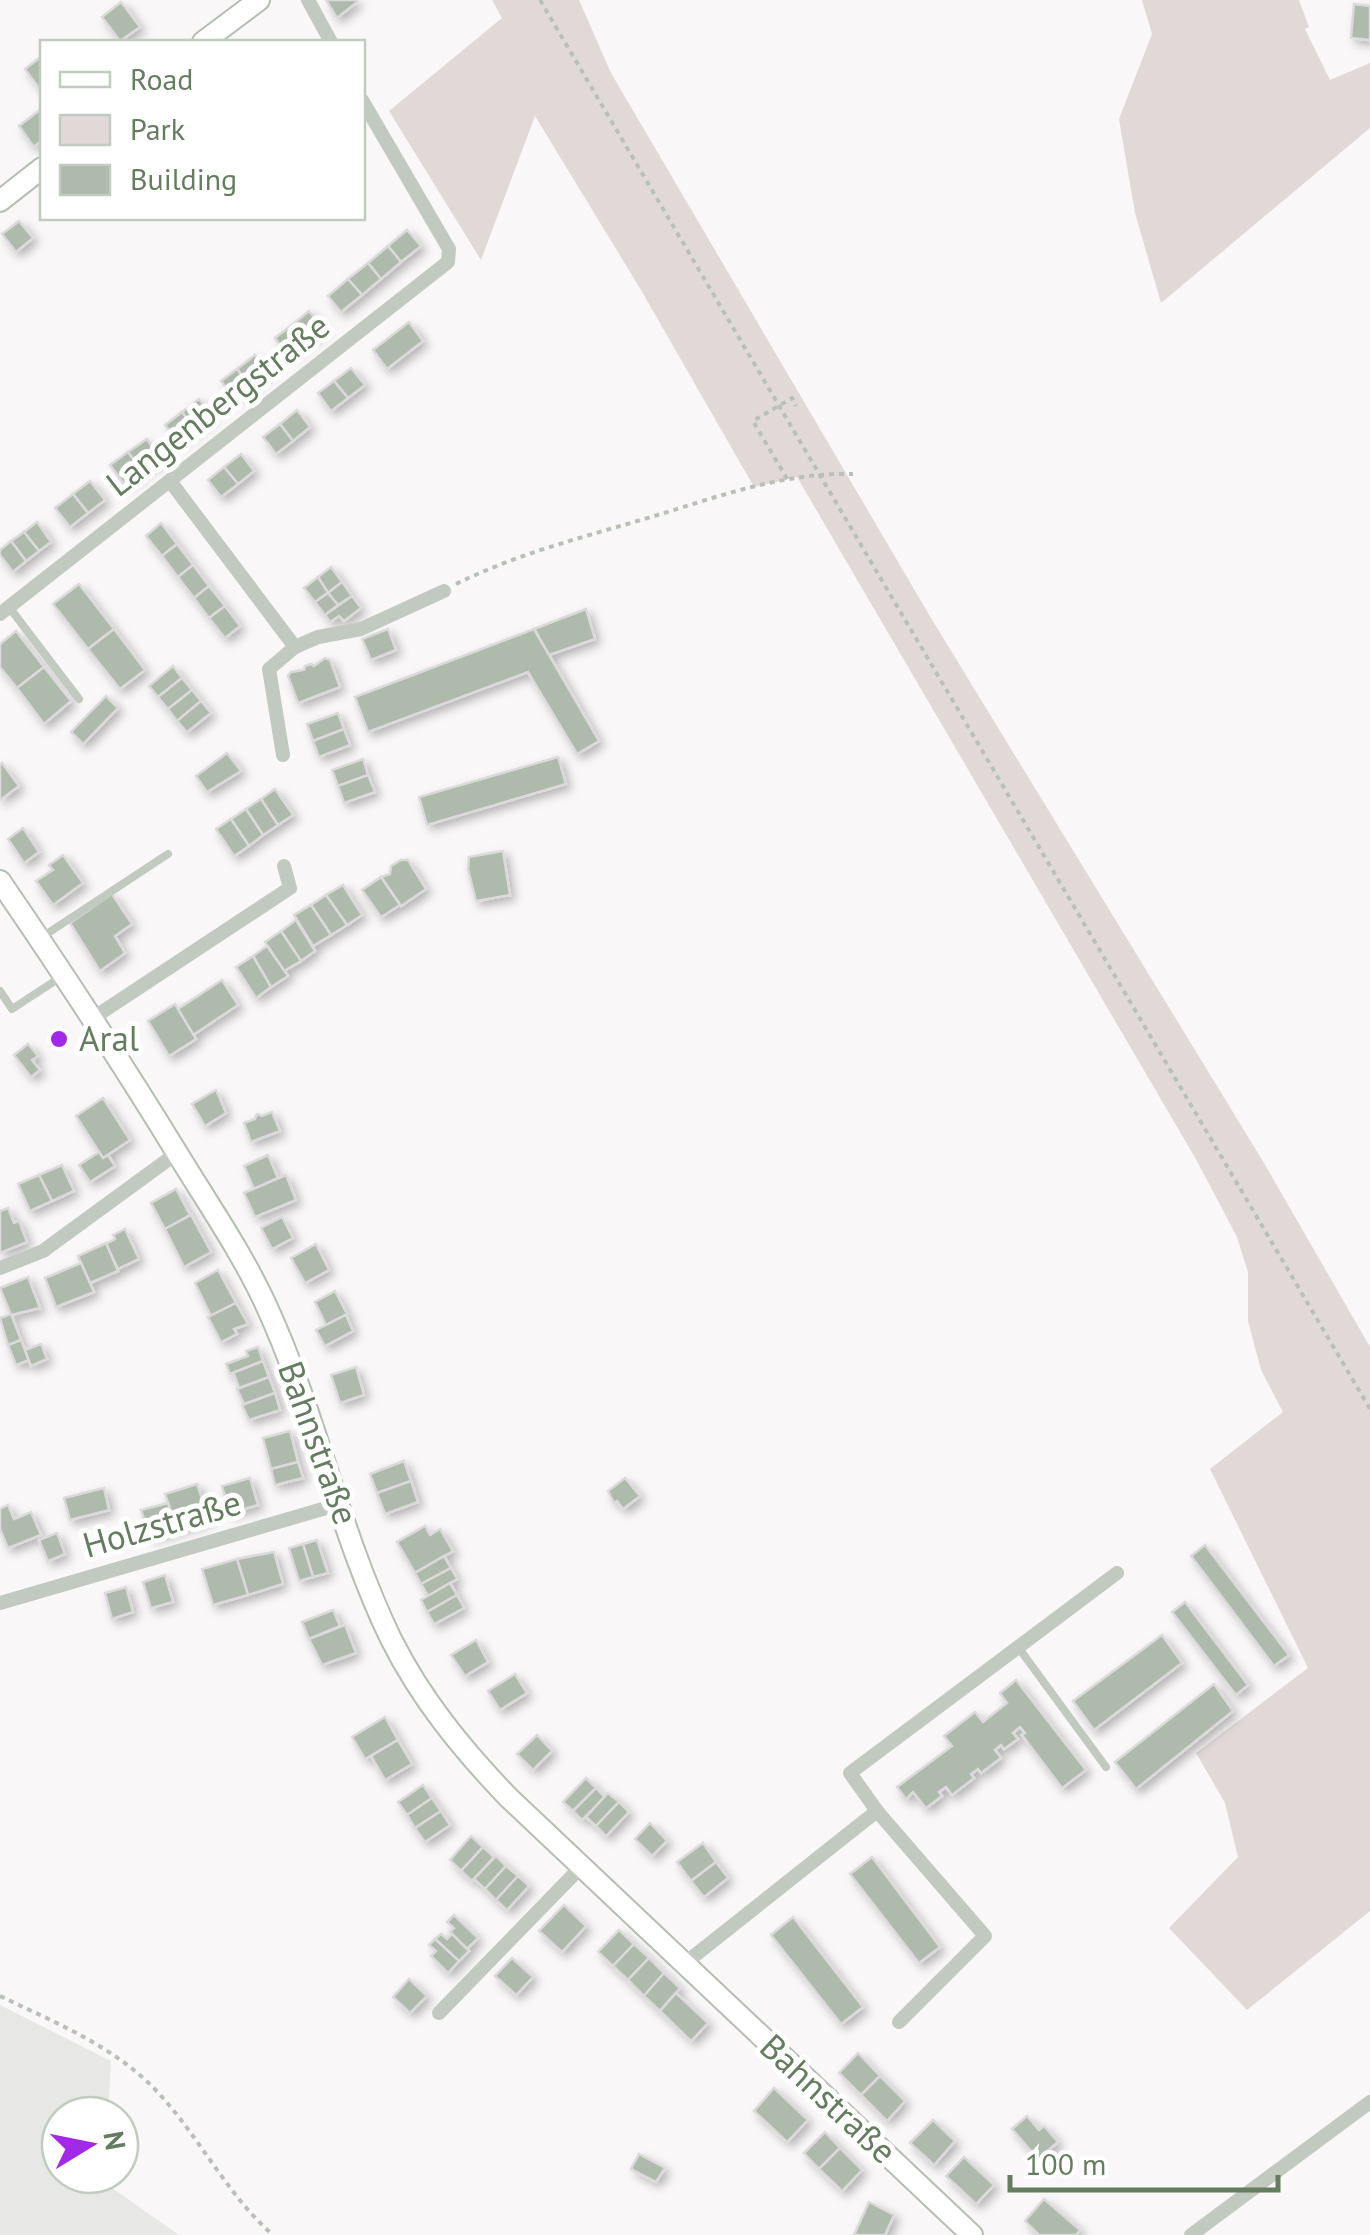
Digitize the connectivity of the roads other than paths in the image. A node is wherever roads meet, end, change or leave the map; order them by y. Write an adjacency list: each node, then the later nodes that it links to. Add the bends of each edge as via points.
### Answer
1 (258, 0): 3 (main road)
2 (308, 0): 4 (street)
3 (206, 40)
4 (331, 40)
5 (365, 105): 8 (street, Langenbergstraße, via 450,254 444,266)
6 (40, 170): 7 (main road)
7 (0, 201)
8 (170, 481): 10 (street, Langenbergstraße); 11 (street)
9 (444, 591): 11 (street, via 361,630)
10 (4, 610): 12 (lane)
11 (295, 647): 13 (street, via 269,668)
12 (79, 699)
13 (283, 755)
14 (168, 854): 18 (lane)
15 (284, 866): 21 (street, via 290,888)
16 (0, 881): 17 (main road, Bahnstraße)
17 (7, 907): 18 (main road, Bahnstraße)
18 (39, 939): 19 (main road, Bahnstraße)
19 (64, 975): 20 (lane, via 12,1009); 21 (main road, Bahnstraße)
20 (0, 991)
21 (93, 1018): 22 (main road, Bahnstraße)
22 (177, 1152): 23 (street, via 43,1251); 24 (main road, Bahnstraße, via 265,1303)
23 (0, 1268)
24 (340, 1504): 26 (street, Holzstraße); 30 (main road, Bahnstraße, via 377,1606 422,1694 477,1766)
25 (1117, 1573): 27 (street)
26 (0, 1603)
27 (1018, 1646): 28 (lane); 29 (street, via 850,1773)
28 (1106, 1767)
29 (877, 1810): 31 (street); 33 (street, via 986,1936)
30 (581, 1867): 31 (main road, Bahnstraße); 32 (street)
31 (684, 1964): 35 (main road, Bahnstraße)
32 (439, 2013)
33 (899, 2022)
34 (1370, 2102): 36 (street)
35 (971, 2234)
36 (1191, 2235)

